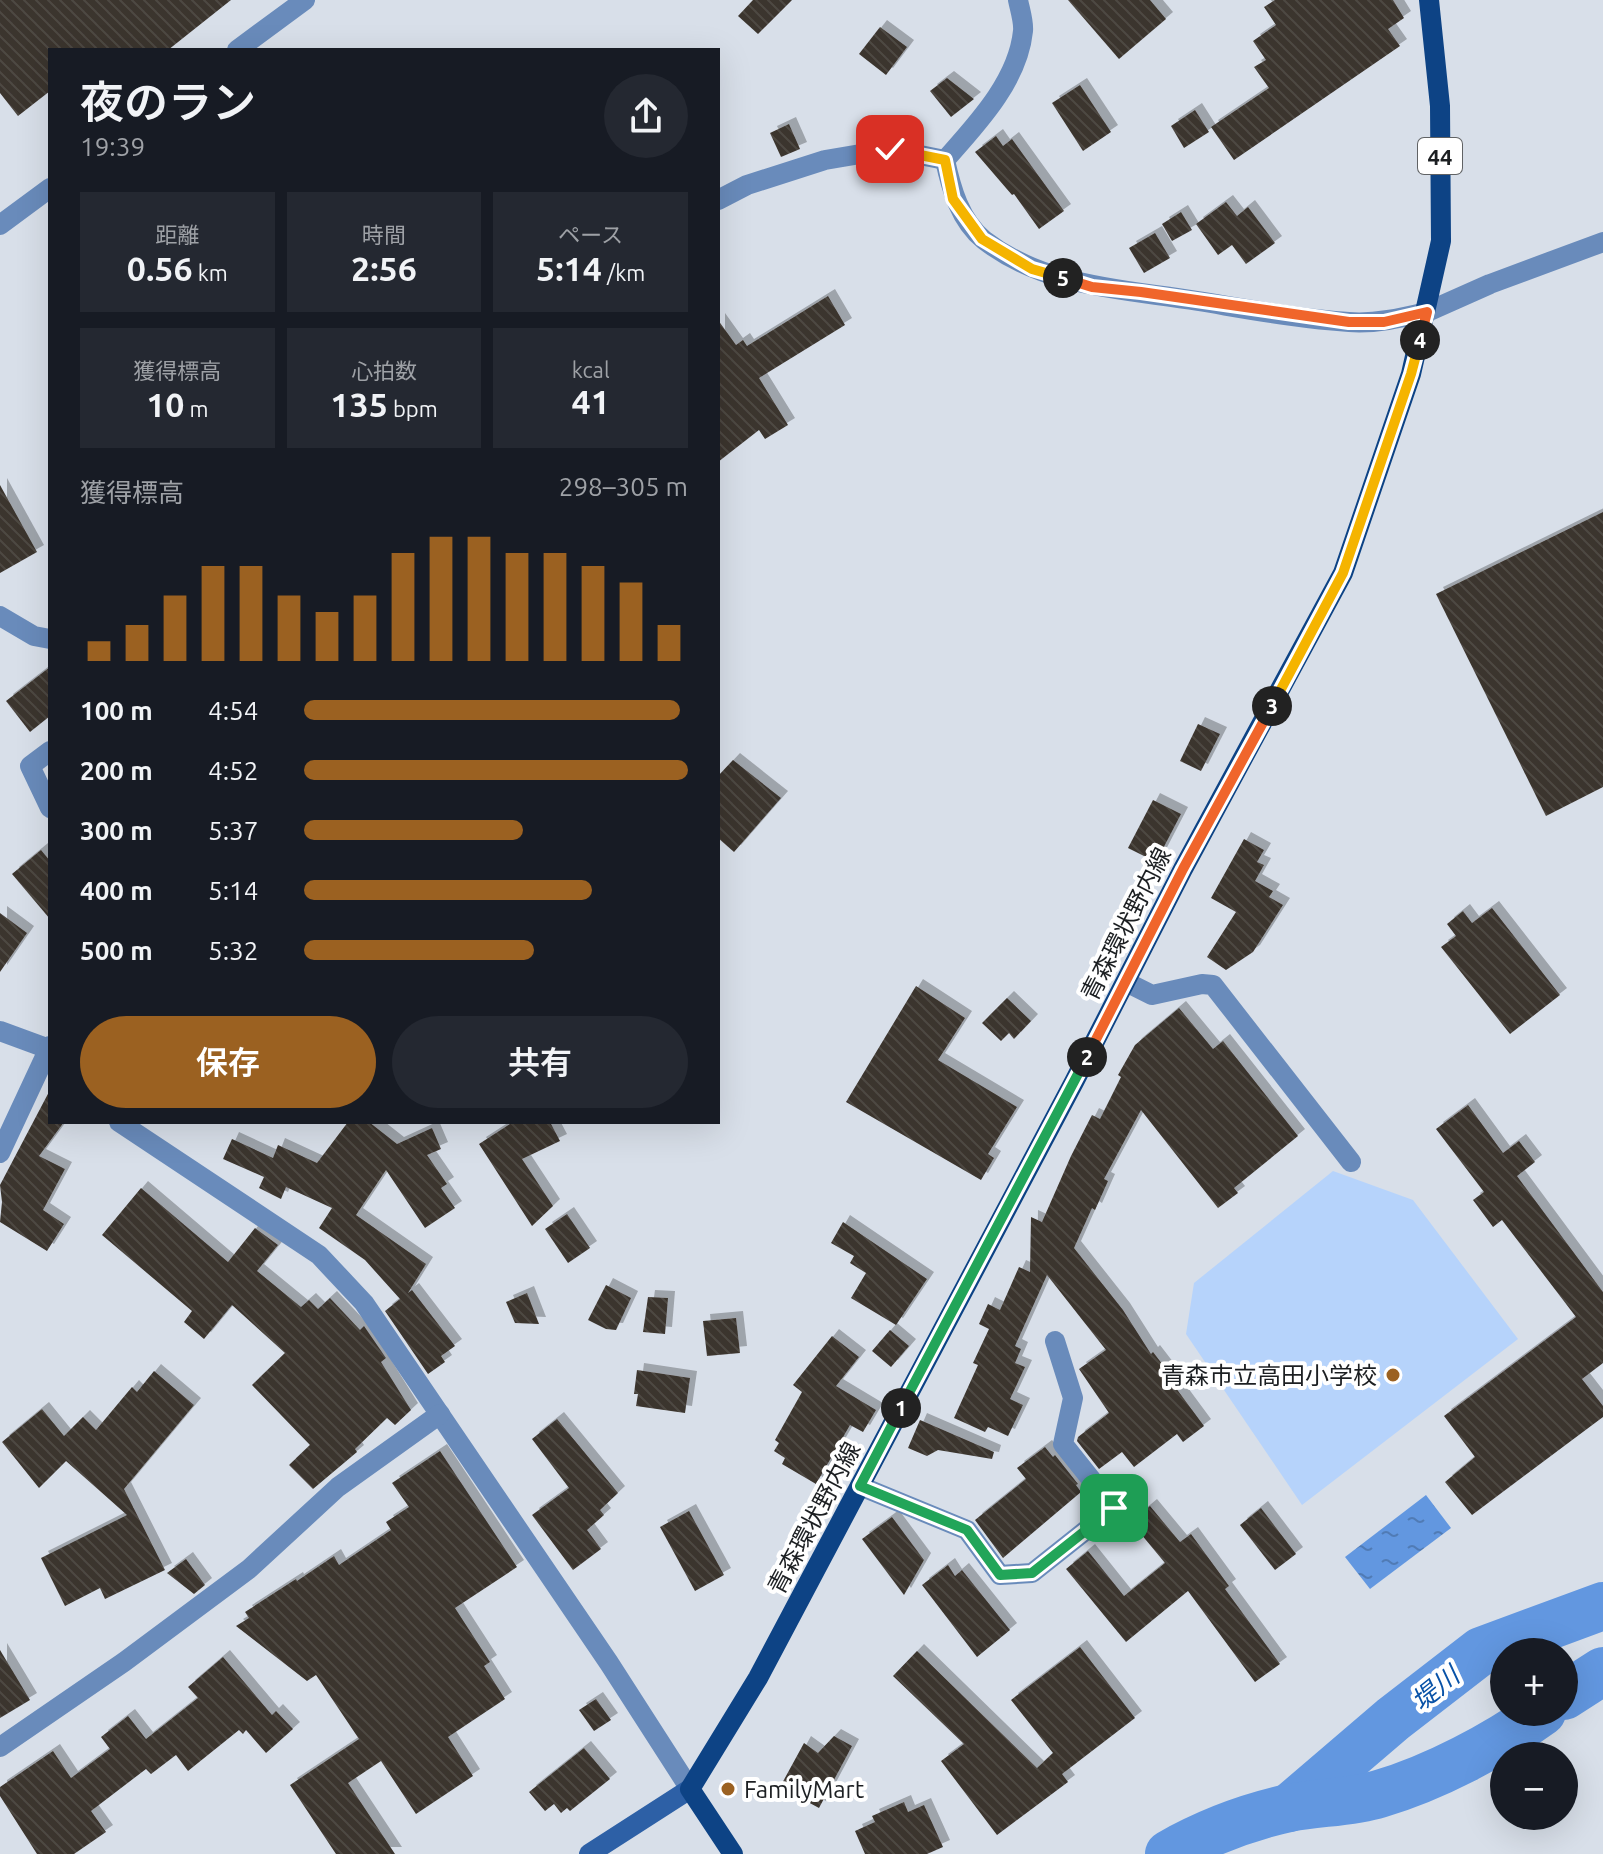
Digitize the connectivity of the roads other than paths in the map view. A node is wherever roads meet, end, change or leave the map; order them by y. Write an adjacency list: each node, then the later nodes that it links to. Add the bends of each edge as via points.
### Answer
1 (305, 0): 4 (street)
2 (1018, 0): 5 (street, via 1024,29 1016,67)
3 (1429, 0): 10 (main road, 青森環状野内線 / 44, via 1440,106 1441,241)
4 (240, 48)
5 (945, 160): 7 (street, via 890,149 825,160); 10 (street, via 953,199 982,239 1032,269 1092,287 1349,322 1384,322)
6 (48, 189): 8 (street)
7 (720, 199)
8 (0, 225)
9 (1603, 242): 10 (street)
10 (1427, 312): 15 (main road, 青森環状野内線 / 44, via 1343,573)
11 (0, 616): 12 (street)
12 (48, 639)
13 (48, 752): 14 (street, via 30,766)
14 (48, 804)
15 (1126, 982): 22 (street, via 1152,995 1213,985); 25 (main road, 青森環状野内線 / 44)
16 (0, 1031): 17 (street)
17 (48, 1048)
18 (48, 1054): 19 (street)
19 (44, 1078): 21 (street)
20 (122, 1124): 24 (street, via 319,1255 364,1303)
21 (0, 1153)
22 (1351, 1162)
23 (1055, 1341): 25 (street, via 1073,1398 1063,1444 1114,1508 1032,1573 1000,1575 967,1530)
24 (440, 1414): 26 (street, via 338,1487 249,1569); 27 (street)
25 (860, 1486): 27 (main road, 青森環状野内線 / 44, via 758,1678)
26 (0, 1747)
27 (690, 1789): 28 (main road); 29 (main road)
28 (589, 1854)
29 (733, 1854)

